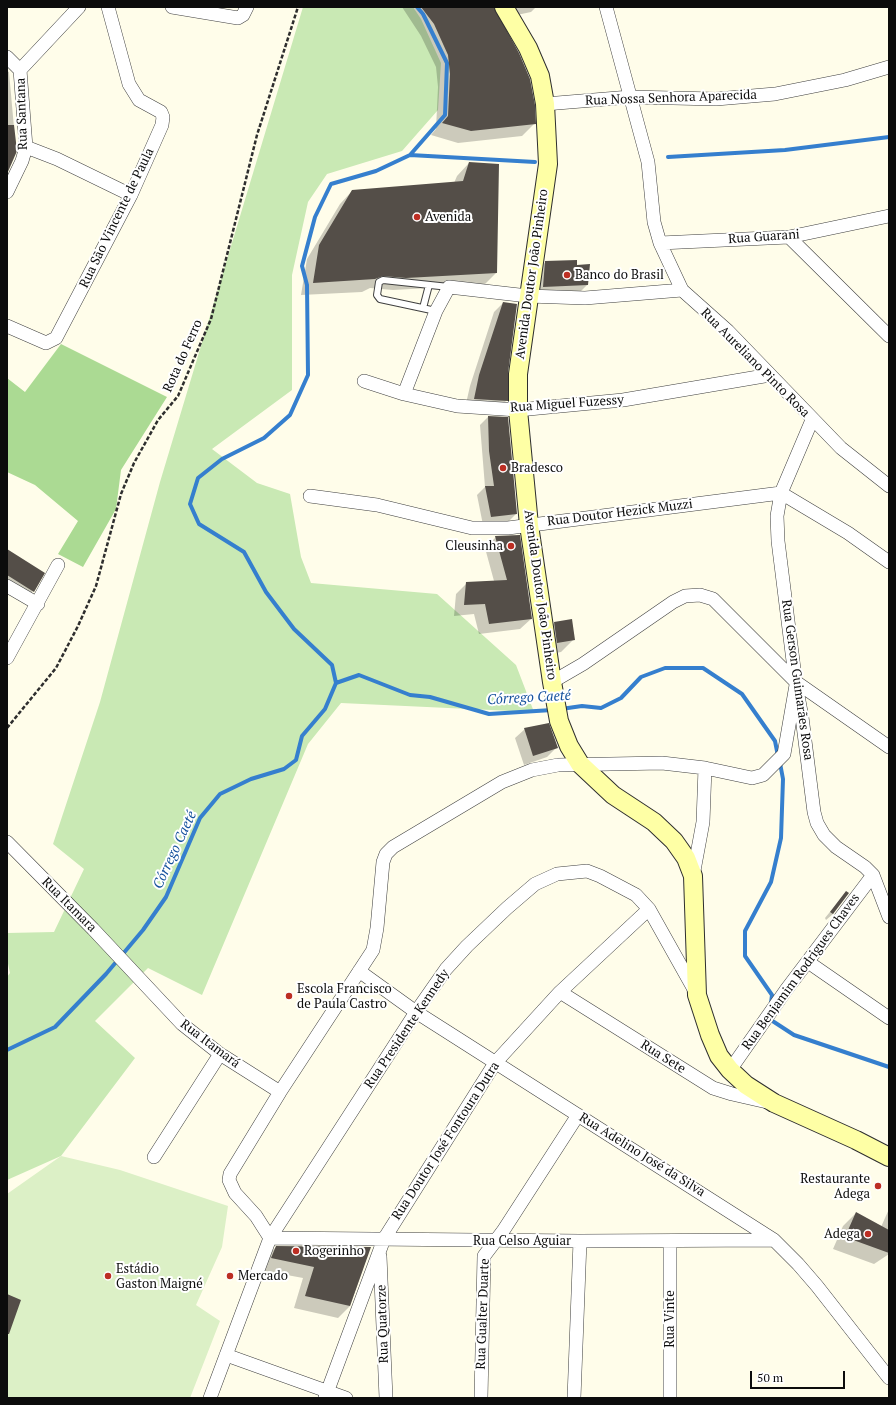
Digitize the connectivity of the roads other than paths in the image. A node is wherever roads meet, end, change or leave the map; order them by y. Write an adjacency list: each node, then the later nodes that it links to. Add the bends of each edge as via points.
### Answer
1 (79, 7): 9 (street, Rua Santana)
2 (108, 7): 14 (street, Rua São Vincente de Paula, via 133,93 139,100 161,112 163,118)
3 (172, 7): 4 (street, via 231,18 243,15)
4 (247, 7)
5 (504, 7): 11 (main road, Avenida Doutor João Pinheiro, via 528,48 540,76)
6 (606, 7): 10 (street, Rua Aureliano Pinto Rosa)
7 (7, 57): 9 (street)
8 (889, 66): 10 (street, Rua Nossa Senhora Aparecida, via 845,80 775,94 716,99)
9 (20, 70): 12 (street, Rua Santana)
10 (630, 97): 11 (street, Rua Nossa Senhora Aparecida); 17 (street, Rua Aureliano Pinto Rosa, via 648,162 654,222)
11 (545, 104): 21 (main road, Avenida Doutor João Pinheiro, via 548,164)
12 (26, 147): 13 (street, Rua Santana); 14 (street, via 57,159)
13 (7, 192)
14 (131, 196): 24 (street, Rua São Vincente de Paula, via 56,338 46,343)
15 (889, 216): 16 (street, Rua Guarani)
16 (789, 237): 17 (street, Rua Guarani); 25 (street)
17 (660, 243): 20 (street, Rua Aureliano Pinto Rosa)
18 (430, 285): 19 (lane); 22 (lane); 22 (lane, via 383,280 379,284 377,295 380,299)
19 (449, 288): 21 (street); 23 (street)
20 (682, 290): 21 (street, via 585,298); 26 (street, Rua Aureliano Pinto Rosa, via 728,331)
21 (528, 296): 29 (main road, Avenida Doutor João Pinheiro, via 518,374)
22 (423, 308): 23 (lane)
23 (436, 311): 28 (street)
24 (7, 326)
25 (889, 336)
26 (770, 375): 29 (street, Rua Miguel Fuzessy, via 623,400); 30 (street, Rua Aureliano Pinto Rosa)
27 (364, 381): 28 (street, Rua Miguel Fuzessy)
28 (404, 394): 29 (street, Rua Miguel Fuzessy, via 457,406)
29 (518, 410): 34 (main road, Avenida Doutor João Pinheiro)
30 (812, 420): 31 (street, Rua Aureliano Pinto Rosa, via 841,448); 32 (street, Rua Gerson Guimarães Rosa)
31 (889, 486)
32 (781, 493): 34 (street, Rua Doutor Hezick Muzzi); 35 (street, via 848,533); 41 (street, Rua Gerson Guimarães Rosa, via 777,516 778,541)
33 (310, 496): 34 (street, Rua Doutor Hezick Muzzi, via 377,505 472,528)
34 (529, 525): 40 (main road, Avenida Doutor João Pinheiro)
35 (889, 562)
36 (58, 565): 38 (street)
37 (7, 586): 38 (street)
38 (38, 604): 39 (street)
39 (7, 658)
40 (552, 684): 41 (street, via 673,602 684,596 700,594 713,599); 43 (main road, Avenida Doutor João Pinheiro, via 559,720 569,746)
41 (796, 684): 42 (street); 44 (street, via 782,756 763,776 752,778); 46 (street, Rua Gerson Guimarães Rosa, via 817,823 836,847)
42 (889, 747)
43 (580, 764): 44 (street, via 662,763); 47 (main road, Avenida Doutor João Pinheiro, via 613,795 654,822 674,841 686,858); 52 (street, via 532,770 502,782 393,847 383,862 376,942)
44 (705, 768): 47 (street, via 704,822)
45 (7, 842): 51 (street, Rua Itamara, via 94,929)
46 (873, 875): 49 (street, Rua Gerson Guimarães Rosa); 50 (street, Rua Benjamim Rodrigues Chaves)
47 (693, 876): 54 (main road, Avenida Doutor João Pinheiro)
48 (649, 909): 53 (street, Rua Doutor José Fontoura Dutra); 54 (street, Rua Presidente Kennedy); 55 (street, Rua Presidente Kennedy, via 636,895 587,871 557,874 535,884 467,946 446,969)
49 (889, 917)
50 (808, 962): 56 (street); 59 (street, Rua Benjamim Rodrigues Chaves)
51 (130, 970): 57 (street, Rua Itamará, via 182,1024)
52 (359, 971): 55 (street, Rua Adelino José da Silva); 60 (street)
53 (560, 992): 58 (street, Rua Doutor José Fontoura Dutra); 61 (street, Rua Sete, via 713,1088)
54 (697, 995): 59 (main road, Avenida Doutor João Pinheiro, via 719,1056)
55 (416, 1012): 58 (street, Rua Adelino José da Silva); 65 (street, Rua Presidente Kennedy)
56 (889, 1018)
57 (220, 1054): 60 (street, Rua Itamará); 63 (street)
58 (495, 1063): 62 (street, Rua Adelino José da Silva); 70 (street, Rua Doutor José Fontoura Dutra)
59 (730, 1070): 61 (main road, Avenida Doutor João Pinheiro, via 746,1085)
60 (280, 1092): 65 (street, via 230,1174 229,1180 235,1193 256,1216)
61 (774, 1103): 64 (main road, Avenida Doutor João Pinheiro)
62 (578, 1115): 66 (street, Rua Adelino José da Silva); 67 (street, Rua Gualter Duarte)
63 (154, 1157)
64 (889, 1157)
65 (270, 1238): 70 (street, Rua Celso Aguiar); 71 (street, Rua Presidente Kennedy)
66 (774, 1240): 69 (street, Rua Celso Aguiar); 72 (street, Rua Adelino José da Silva, via 803,1269)
67 (495, 1241): 68 (street, Rua Celso Aguiar); 70 (street, Rua Celso Aguiar); 77 (street, Rua Gualter Duarte, via 486,1251 483,1264)
68 (580, 1241): 69 (street, Rua Celso Aguiar); 78 (street)
69 (670, 1241): 79 (street, Rua Vinte)
70 (382, 1245): 73 (street, Rua Doutor José Fontoura Dutra); 76 (street, Rua Quatorze)
71 (226, 1355): 73 (street); 74 (street, Rua Presidente Kennedy)
72 (889, 1378)
73 (327, 1394): 75 (street)
74 (210, 1398)
75 (346, 1398)
76 (386, 1398)
77 (480, 1398)
78 (574, 1398)
79 (670, 1398)

